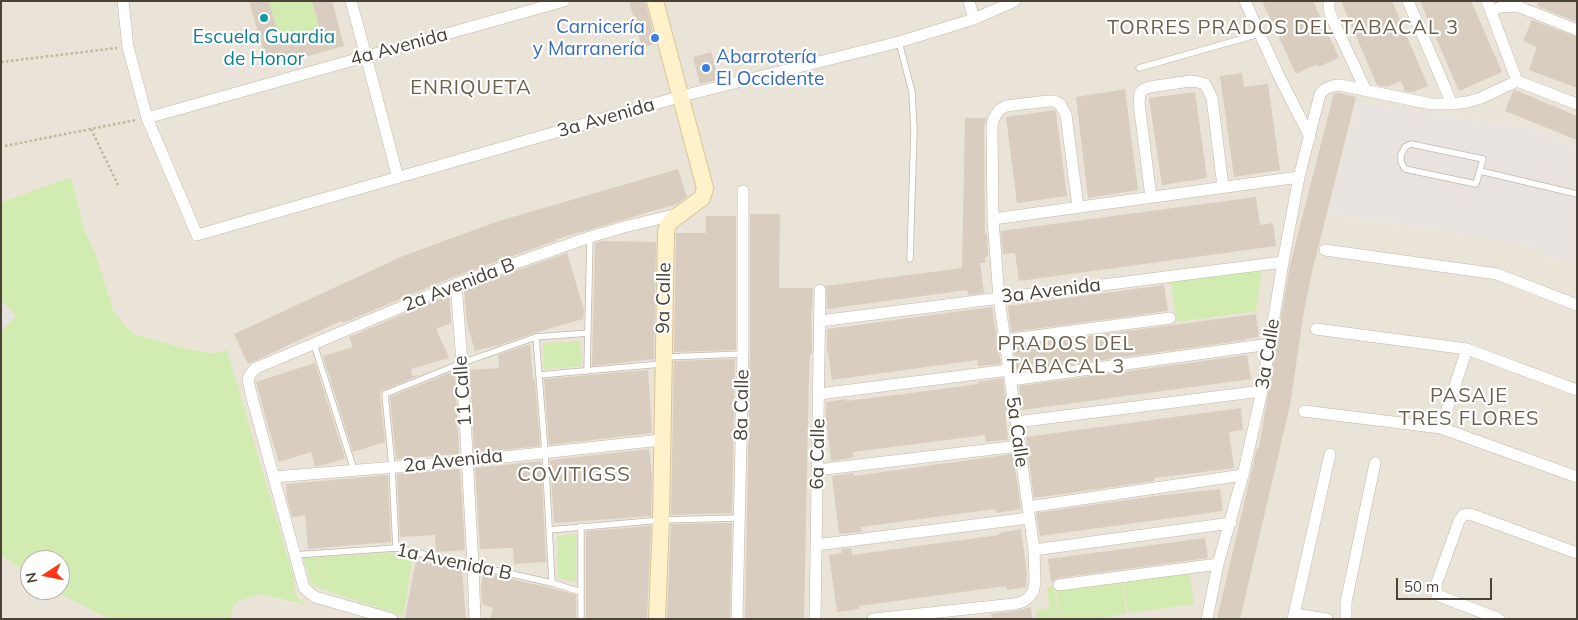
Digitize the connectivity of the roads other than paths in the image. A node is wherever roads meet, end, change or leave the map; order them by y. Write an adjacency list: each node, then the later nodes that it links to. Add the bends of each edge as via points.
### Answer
1 (123, 1): 22 (street, via 128,47)
2 (350, 1): 15 (street)
3 (564, 1): 15 (street, 4a Avenida)
4 (655, 1): 19 (main road, 9a Calle)
5 (969, 1): 11 (street)
6 (1015, 1): 11 (street, 3a Avenida)
7 (1245, 1): 13 (street)
8 (1329, 1): 18 (street, via 1332,18)
9 (1408, 1): 20 (street)
10 (1489, 6): 12 (street, via 1517,6); 17 (street)
11 (974, 19): 14 (street, 3a Avenida)
12 (1577, 30)
13 (1259, 34): 16 (lane); 23 (street)
14 (900, 42): 19 (street, 3a Avenida); 36 (lane, via 912,92 914,130)
15 (366, 56): 22 (street, 4a Avenida); 26 (street)
16 (1139, 68)
17 (1518, 81): 20 (street, via 1481,98); 21 (street)
18 (1366, 91): 20 (street, via 1431,104); 23 (street, 3a Calle, via 1340,86 1325,89 1316,103)
19 (682, 96): 26 (street, 3a Avenida); 32 (main road, 9a Calle, via 705,190 702,198)
20 (1452, 104)
21 (1577, 104)
22 (147, 118): 26 (street, 3a Avenida, via 197,235)
23 (1310, 137): 25 (street, 3a Calle)
24 (1480, 171): 24 (lane, via 1483,159 1410,144 1401,154 1405,169 1414,171 1476,184); 29 (lane)
25 (1299, 177): 27 (street); 37 (street, 3a Calle)
26 (398, 178)
27 (1223, 187): 30 (street); 30 (street, via 1212,98 1205,84 1190,81 1150,87 1140,93)
28 (743, 191): 51 (street, 8a Calle)
29 (1577, 194)
30 (1151, 197): 31 (street)
31 (1078, 207): 33 (street); 33 (street, 5a Calle, via 1066,115 1060,104 1048,101 1006,106 992,120)
32 (680, 214): 34 (street, 2a Avenida B); 52 (main road, 9a Calle, via 670,222 666,232)
33 (993, 219): 40 (street, 5a Calle)
34 (590, 237): 38 (street, 2a Avenida B); 45 (lane)
35 (1325, 250): 41 (street, via 1497,274)
36 (910, 259)
37 (1283, 262): 40 (street, 3a Avenida); 49 (street, 3a Calle)
38 (456, 284): 48 (street, 2a Avenida B); 53 (street, 11 Calle)
39 (820, 290): 43 (street, 6a Calle)
40 (999, 298): 43 (street, 3a Avenida); 47 (street, 5a Calle)
41 (1577, 305)
42 (1170, 318): 47 (street)
43 (820, 321): 59 (street, 6a Calle)
44 (1316, 329): 50 (street)
45 (588, 333): 46 (lane); 54 (lane)
46 (536, 337): 53 (lane); 55 (lane)
47 (1005, 340): 56 (street, 5a Calle)
48 (314, 344): 70 (lane); 73 (street, 2a Avenida B, via 256,368 248,379)
49 (1270, 344): 56 (street); 58 (street, 3a Calle)
50 (1467, 349): 57 (street); 62 (street)
51 (743, 354): 52 (lane); 76 (street, 8a Calle)
52 (663, 360): 54 (lane); 63 (main road, 9a Calle)
53 (462, 363): 67 (street, 11 Calle); 69 (lane, via 386,393)
54 (587, 371): 55 (lane)
55 (539, 375): 65 (lane)
56 (1010, 375): 59 (street); 61 (street, 5a Calle)
57 (1577, 390)
58 (1262, 391): 61 (street); 72 (street, 3a Calle)
59 (819, 394): 71 (street, 6a Calle)
60 (1304, 411): 62 (street)
61 (1016, 422): 64 (street, 5a Calle)
62 (1441, 428): 74 (street)
63 (661, 440): 65 (street, 2a Avenida); 77 (main road, 9a Calle)
64 (1019, 446): 71 (street); 75 (street, 5a Calle)
65 (545, 452): 67 (street, 2a Avenida); 80 (lane)
66 (1330, 454): 91 (street)
67 (468, 460): 69 (street, 2a Avenida); 87 (street, 11 Calle)
68 (1375, 463): 101 (street, via 1346,602)
69 (392, 468): 70 (street, 2a Avenida); 82 (lane)
70 (354, 470): 73 (street, 2a Avenida)
71 (817, 470): 81 (street, 6a Calle)
72 (1243, 475): 75 (street); 78 (street, 3a Calle)
73 (274, 477): 85 (street)
74 (1577, 477)
75 (1028, 513): 81 (street); 83 (street, 5a Calle)
76 (739, 518): 77 (lane); 96 (street, 8a Calle)
77 (661, 520): 79 (lane); 95 (main road, 9a Calle)
78 (1230, 523): 83 (street); 86 (street, 3a Calle)
79 (581, 526): 80 (lane); 90 (lane)
80 (549, 530): 88 (lane)
81 (816, 545): 97 (street, 6a Calle)
82 (396, 548): 85 (lane, 1a Avenida B); 87 (lane, 1a Avenida B)
83 (1034, 550): 98 (street, 5a Calle, via 1033,592 1022,602)
84 (1577, 553): 102 (street, via 1470,514 1463,515 1436,585 1437,595)
85 (294, 555): 92 (street, via 302,583 310,595)
86 (1218, 564): 89 (street); 99 (street, 3a Calle)
87 (473, 566): 88 (lane, 1a Avenida B); 93 (street, 11 Calle)
88 (552, 583): 90 (lane, 1a Avenida B)
89 (1059, 585)
90 (581, 592): 94 (lane)
91 (1293, 616): 100 (street)
92 (392, 619)
93 (475, 619)
94 (581, 619)
95 (657, 619)
96 (737, 619)
97 (815, 619)
98 (873, 619)
99 (1207, 619)
100 (1327, 619)
101 (1346, 619)
102 (1499, 619)

